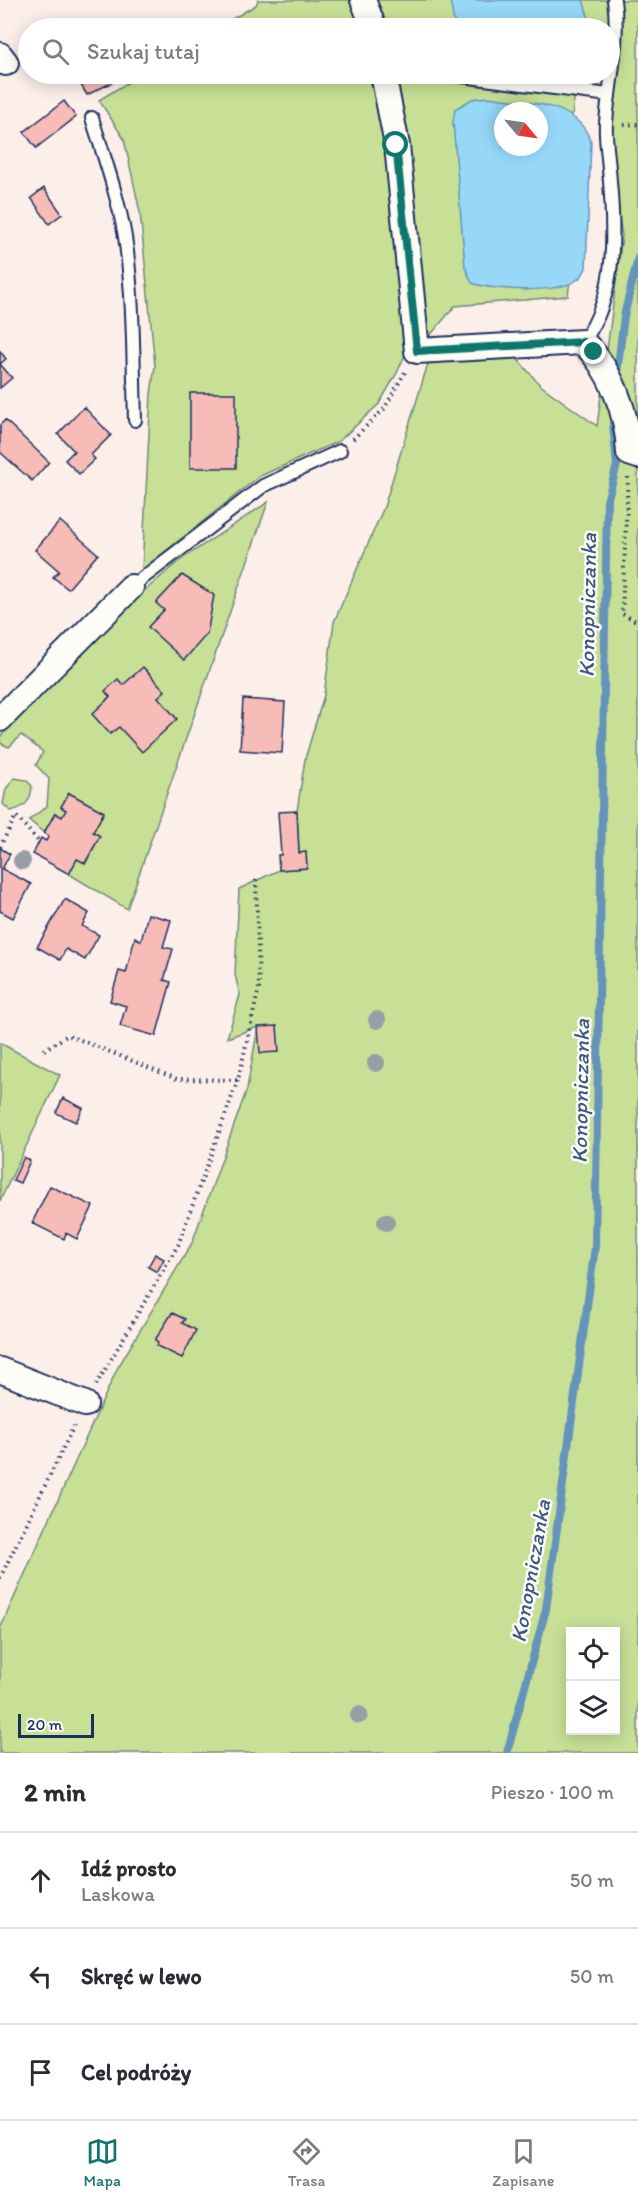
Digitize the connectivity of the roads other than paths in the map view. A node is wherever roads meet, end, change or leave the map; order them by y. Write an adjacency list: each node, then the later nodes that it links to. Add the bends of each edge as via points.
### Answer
1 (363, 0): 3 (street)
2 (614, 0): 4 (lane)
3 (370, 18)
4 (615, 18)
5 (385, 84): 10 (street, via 396,145 417,351)
6 (524, 84): 8 (lane)
7 (611, 84): 8 (lane)
8 (609, 95): 10 (lane, via 605,126 614,233 604,303)
9 (92, 118): 11 (lane, via 125,237)
10 (583, 342): 13 (street, via 594,352 621,407)
11 (135, 420)
12 (340, 451): 14 (lane, via 263,486)
13 (634, 454)
14 (131, 587): 15 (street)
15 (0, 719)
16 (0, 1370): 17 (street)
17 (85, 1404)

